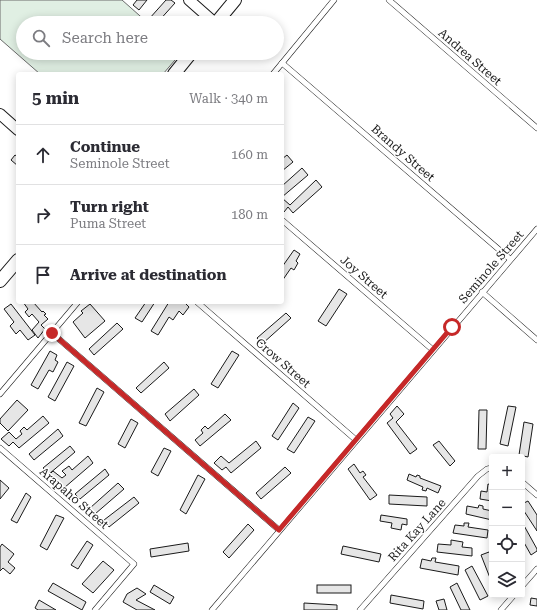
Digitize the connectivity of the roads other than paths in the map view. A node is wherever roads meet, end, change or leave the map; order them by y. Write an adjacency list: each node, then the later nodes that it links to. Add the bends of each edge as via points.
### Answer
1 (189, 0): 5 (street)
2 (235, 0): 6 (street)
3 (334, 0): 8 (lane)
4 (390, 0): 13 (lane, Andrea Street)
5 (207, 16)
6 (221, 16)
7 (185, 60): 9 (street)
8 (282, 63): 10 (lane); 16 (lane, Brandy Street)
9 (176, 72)
10 (275, 72)
11 (0, 114): 12 (street)
12 (16, 128)
13 (537, 128)
14 (284, 222): 24 (lane, Joy Street)
15 (537, 229): 16 (lane, Seminole Street)
16 (510, 259): 19 (lane, Seminole Street)
17 (16, 262): 18 (street)
18 (0, 281)
19 (482, 292): 23 (lane); 24 (lane, Seminole Street)
20 (76, 304): 22 (lane)
21 (200, 304): 26 (lane, Crow Street)
22 (52, 333): 25 (lane); 31 (lane)
23 (537, 340)
24 (433, 350): 26 (lane, Seminole Street)
25 (0, 394)
26 (356, 440): 31 (lane, Seminole Street)
27 (0, 448): 35 (lane, Arapaho Street, via 134,564)
28 (489, 469): 37 (lane, Rita Kay Lane, via 478,476)
29 (525, 485): 30 (lane)
30 (537, 495)
31 (279, 530): 36 (lane, Seminole Street)
32 (537, 569): 33 (lane)
33 (525, 583)
34 (511, 598): 38 (lane)
35 (95, 610)
36 (212, 610)
37 (360, 610)
38 (501, 610)

